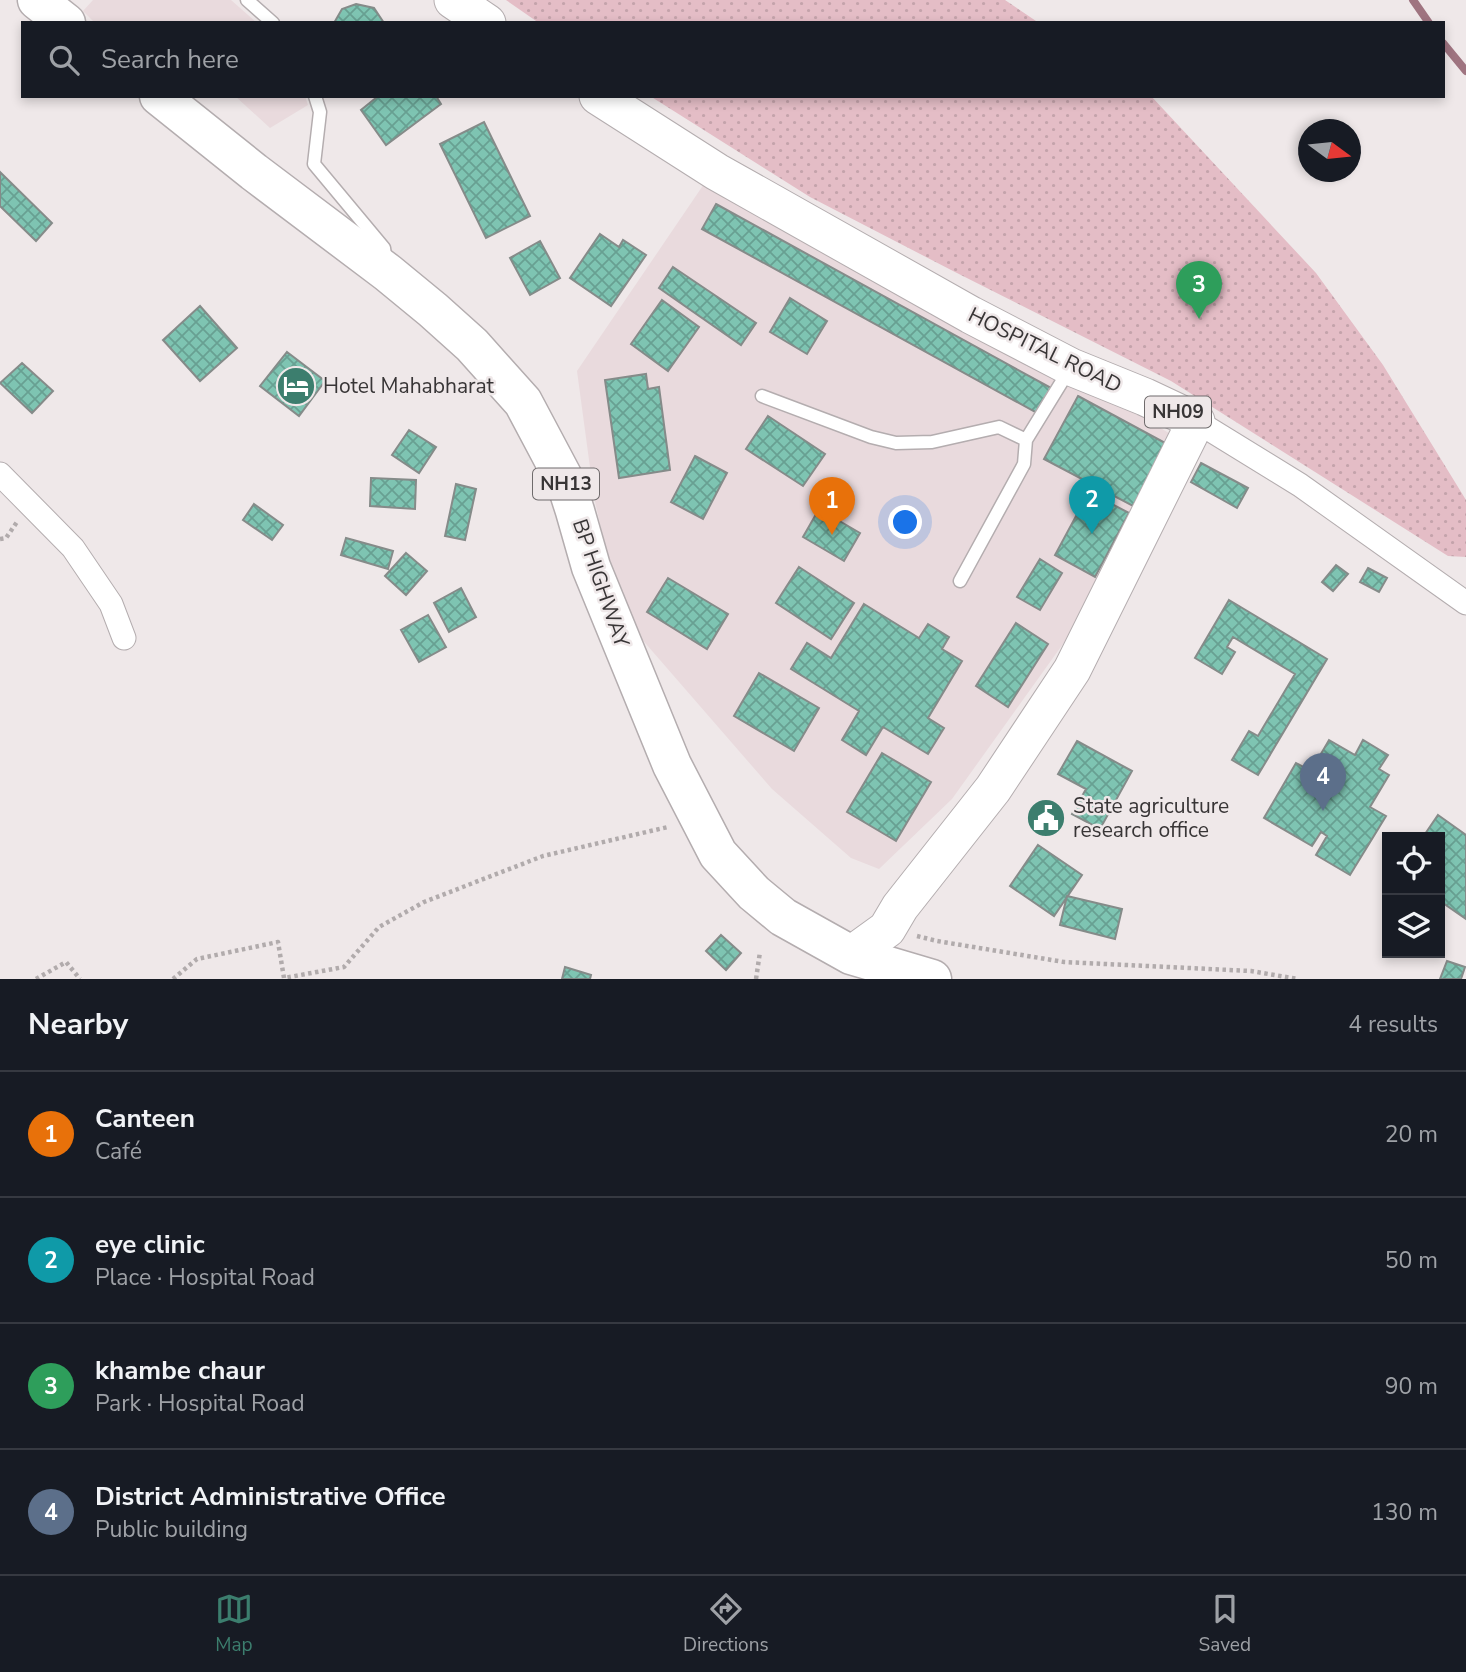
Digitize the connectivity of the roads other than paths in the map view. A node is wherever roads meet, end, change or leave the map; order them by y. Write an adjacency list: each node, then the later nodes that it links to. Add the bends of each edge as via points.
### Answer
1 (37, 0): 4 (highway)
2 (247, 0): 5 (lane)
3 (453, 0): 6 (main road)
4 (63, 21)
5 (271, 21)
6 (484, 21)
7 (162, 98): 10 (highway, BP HIGHWAY / NH13)
8 (316, 98): 10 (lane, via 320,112 314,164 384,247)
9 (601, 98): 11 (main road, HOSPITAL ROAD / NH09, via 717,172)
10 (388, 273): 19 (highway, BP HIGHWAY / NH13, via 472,345 523,402 566,483 591,567 671,765 718,854 754,893)
11 (1071, 367): 13 (main road, HOSPITAL ROAD / NH09); 14 (lane)
12 (762, 396): 14 (lane, via 896,443 932,442 999,427)
13 (1196, 421): 17 (street, via 1300,485); 19 (main road, NH09, via 1072,670 993,789 887,929)
14 (1026, 440): 16 (lane, via 1024,464)
15 (0, 474): 18 (street, via 73,548 111,604)
16 (960, 581)
17 (1466, 603)
18 (124, 638)
19 (850, 967): 20 (highway, BP HIGHWAY / NH13)
20 (932, 979)

